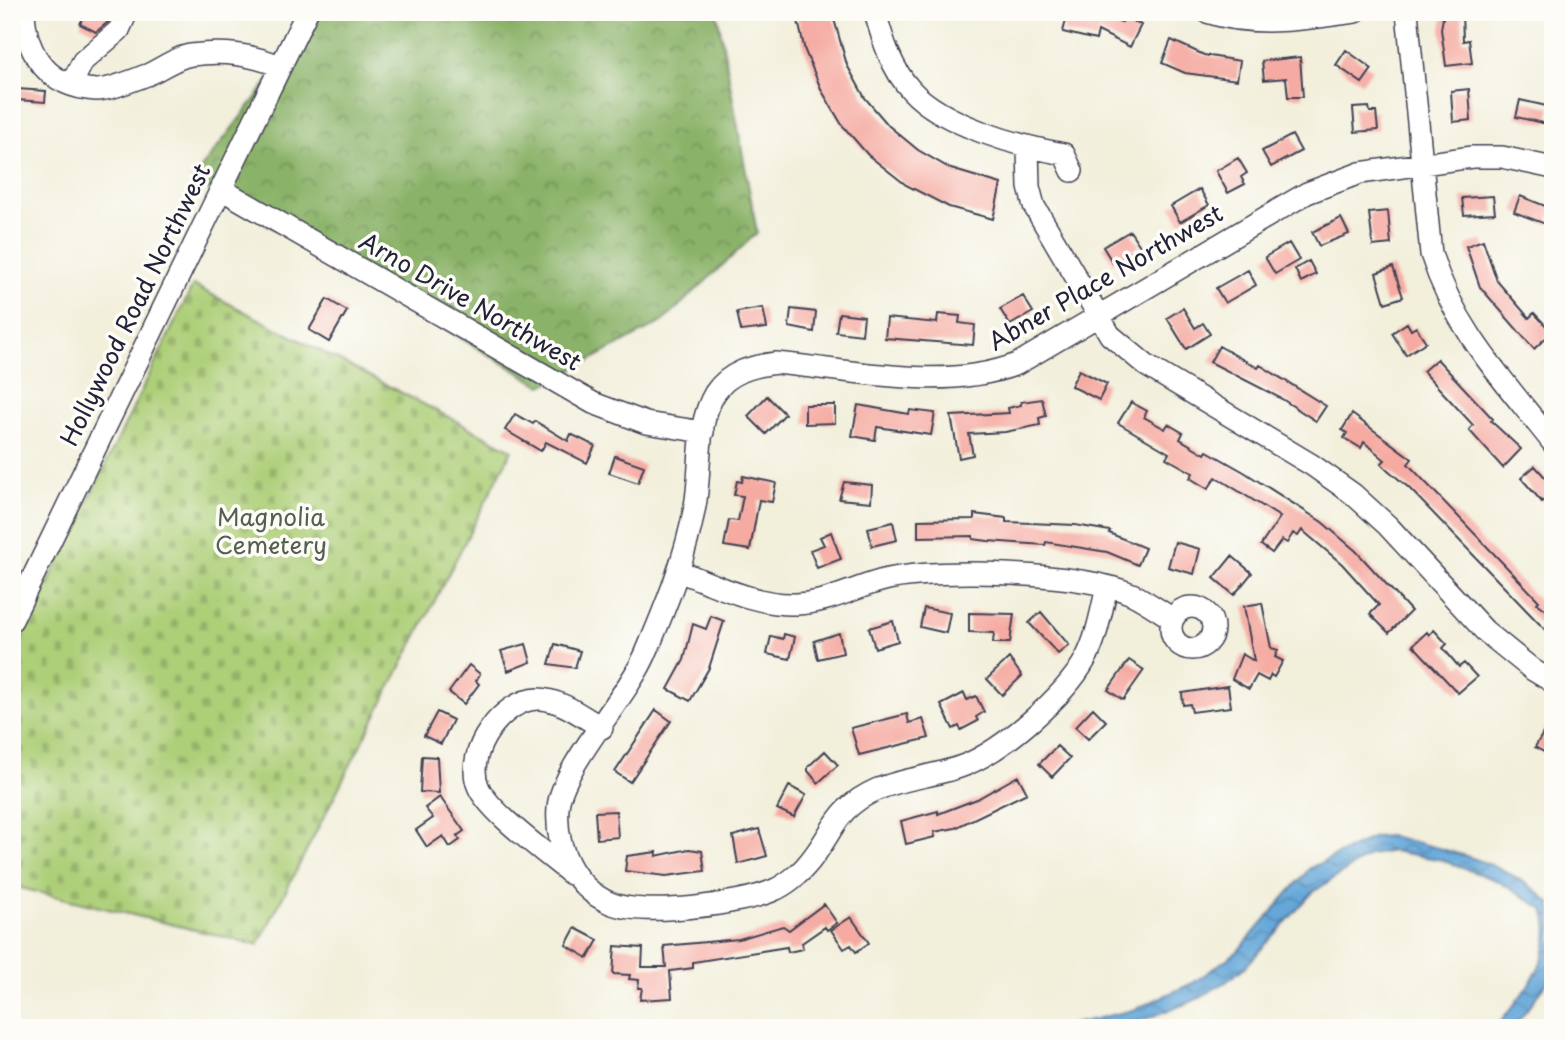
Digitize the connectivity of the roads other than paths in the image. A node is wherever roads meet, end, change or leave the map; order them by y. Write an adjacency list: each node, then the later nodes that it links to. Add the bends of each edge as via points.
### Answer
1 (24, 12): 9 (street, via 33,56)
2 (127, 12): 9 (street, via 119,30 83,61)
3 (307, 12): 8 (street, Hollywood Road Northwest)
4 (876, 12): 10 (street, via 898,72 911,90 932,107)
5 (1207, 12): 6 (street, via 1243,20 1287,21)
6 (1354, 12)
7 (1407, 12): 11 (street)
8 (280, 66): 9 (street, via 250,54 188,56 97,90); 14 (street, Hollywood Road Northwest)
9 (71, 85)
10 (1028, 148): 13 (street, via 1063,154); 15 (street, via 1034,206)
11 (1420, 163): 12 (street, Abner Place Northwest, via 1502,157); 15 (street, Abner Place Northwest, via 1360,173 1307,192); 17 (street, via 1431,254 1441,287 1461,324)
12 (1553, 168)
13 (1072, 171)
14 (221, 189): 16 (street, Arno Drive Northwest, via 593,403 646,423); 21 (street, Hollywood Road Northwest)
15 (1099, 315): 16 (street, Abner Place Northwest, via 1017,364 973,377 754,365 717,390); 22 (street, via 1110,335 1147,366 1353,494 1485,631)
16 (703, 432): 18 (street, Abner Place Northwest, via 695,507)
17 (1553, 443)
18 (678, 571): 19 (street, via 763,600 794,605 827,601 884,580 923,573 1060,578); 23 (street, Abner Place Northwest, via 645,656)
19 (1107, 587): 20 (street, via 1132,594); 24 (street, via 1096,635 1084,662 1023,728 968,763 857,799 834,820 805,867 777,889 751,898 644,911 609,902)
20 (1173, 619)
21 (12, 620)
22 (1553, 682)
23 (602, 728): 24 (street, Abner Place Northwest, via 570,773 558,806 559,840); 24 (street, via 555,701 528,700 502,716 475,761 476,783 485,800)
24 (575, 877)

